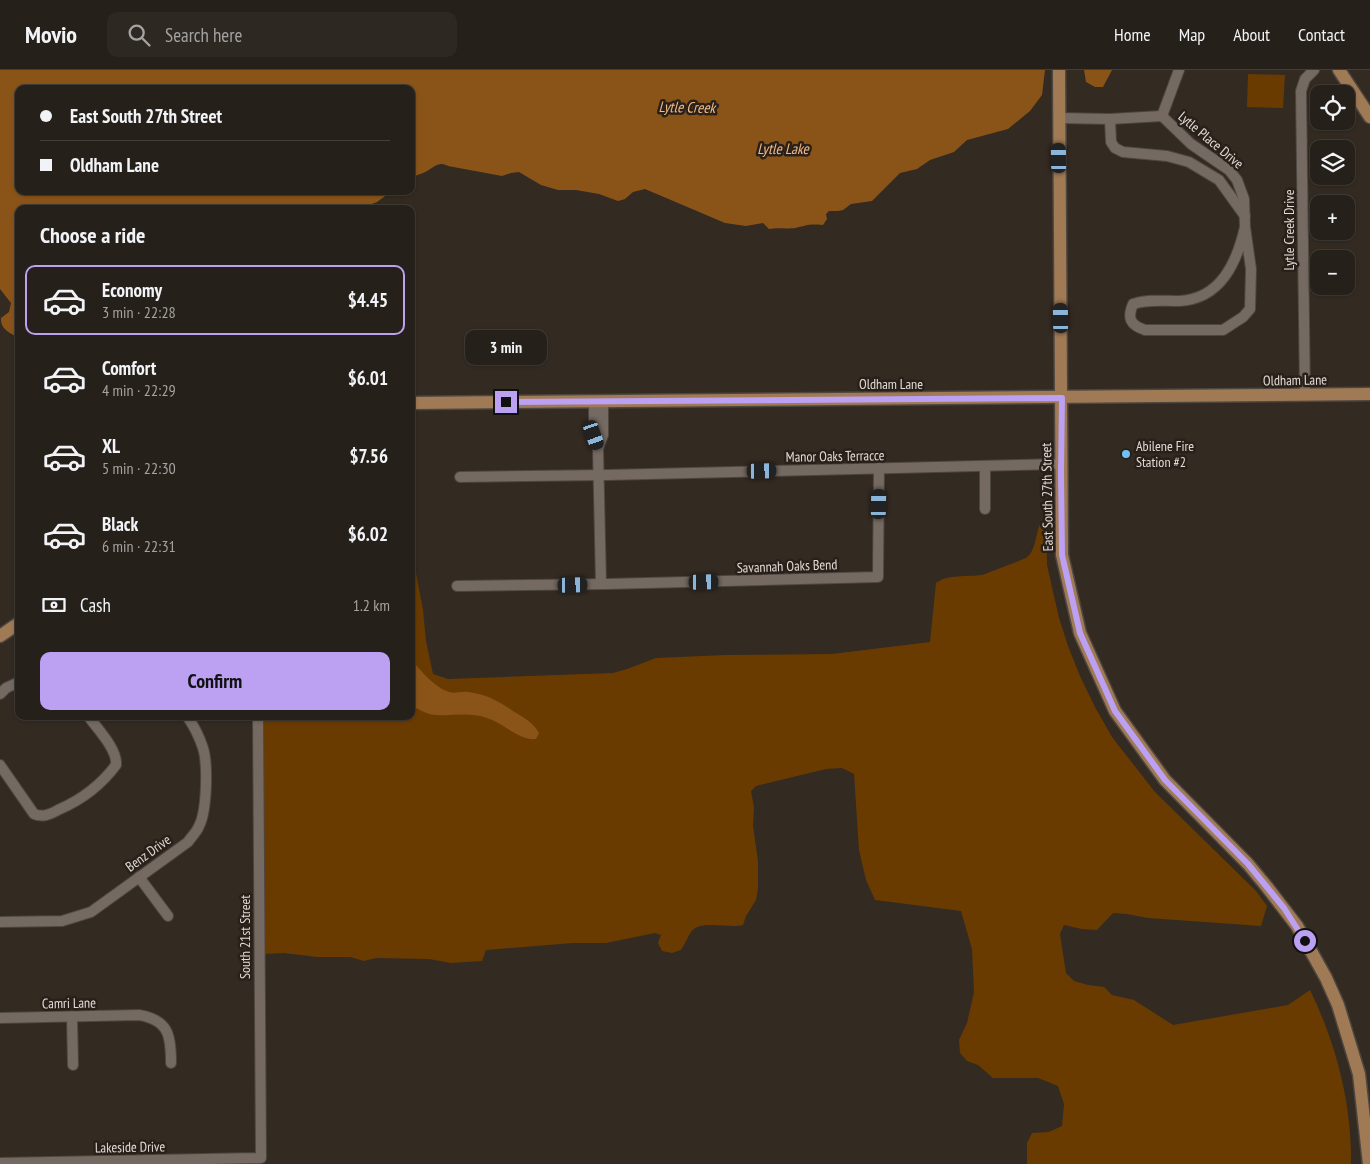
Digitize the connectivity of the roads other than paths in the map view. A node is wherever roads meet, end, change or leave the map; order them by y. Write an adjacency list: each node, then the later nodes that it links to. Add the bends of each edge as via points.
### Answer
1 (1059, 70): 7 (main road, East South 27th Street)
2 (1179, 70): 5 (street, Lytle Place Drive)
3 (1314, 70): 16 (street, Lytle Creek Drive, via 1305,79 1301,91)
4 (1339, 70): 6 (main road)
5 (1162, 116): 8 (street, Lytle Place Drive); 9 (street, Lytle Place Drive)
6 (1370, 117)
7 (1059, 118): 8 (street, Lytle Place Drive); 17 (main road, East South 27th Street)
8 (1110, 119): 10 (street, Lytle Place Drive, via 1111,142 1115,148)
9 (1196, 148): 10 (street); 12 (street, Lytle Place Drive, via 1229,170)
10 (1189, 162): 11 (street, Lytle Place Drive, via 1219,180)
11 (1228, 192): 12 (street); 13 (street, Lytle Place Drive)
12 (1242, 192): 13 (street, Lytle Place Drive)
13 (1245, 216): 14 (street, Lytle Place Drive)
14 (1245, 227): 14 (street, Lytle Place Drive, via 1240,249 1223,279 1204,295 1190,300 1133,304 1129,312 1136,327 1145,330 1223,330 1243,317 1250,309 1251,294)
15 (1370, 394): 16 (main road, Oldham Lane)
16 (1305, 395): 17 (main road, Oldham Lane)
17 (1062, 398): 18 (main road, Oldham Lane); 20 (main road, East South 27th Street)
18 (598, 401): 19 (main road, Oldham Lane); 23 (street, via 594,435)
19 (415, 404)
20 (1061, 464): 21 (street, Manor Oaks Terracce); 45 (main road, East South 27th Street, via 1062,555 1080,633 1115,711 1148,757 1165,780 1248,864 1310,949 1338,1005 1350,1042 1358,1074)
21 (985, 466): 22 (street, Manor Oaks Terracce); 25 (street)
22 (879, 468): 23 (street, Manor Oaks Terracce); 26 (street, Savannah Oaks Bend, via 878,577)
23 (599, 475): 24 (street, Manor Oaks Terracce); 26 (street)
24 (460, 477)
25 (985, 509)
26 (601, 584): 27 (street, Savannah Oaks Bend)
27 (457, 586)
28 (15, 626): 29 (main road)
29 (0, 636)
30 (15, 683): 31 (street)
31 (2, 687)
32 (91, 720): 35 (street, via 116,757 116,765 79,801 44,817 34,814)
33 (189, 720): 36 (street, Benz Drive, via 204,750 204,816 188,842)
34 (258, 720): 43 (street, South 21st Street)
35 (0, 765)
36 (139, 877): 37 (street); 38 (street, Benz Drive, via 91,912 78,917 62,921)
37 (168, 916)
38 (0, 922)
39 (72, 1017): 40 (street, Camri Lane); 41 (street, Camri Lane, via 139,1015 156,1019 171,1046); 42 (street)
40 (0, 1018)
41 (171, 1063)
42 (73, 1066)
43 (261, 1158): 44 (street, Lakeside Drive)
44 (0, 1163)
45 (1369, 1164)

